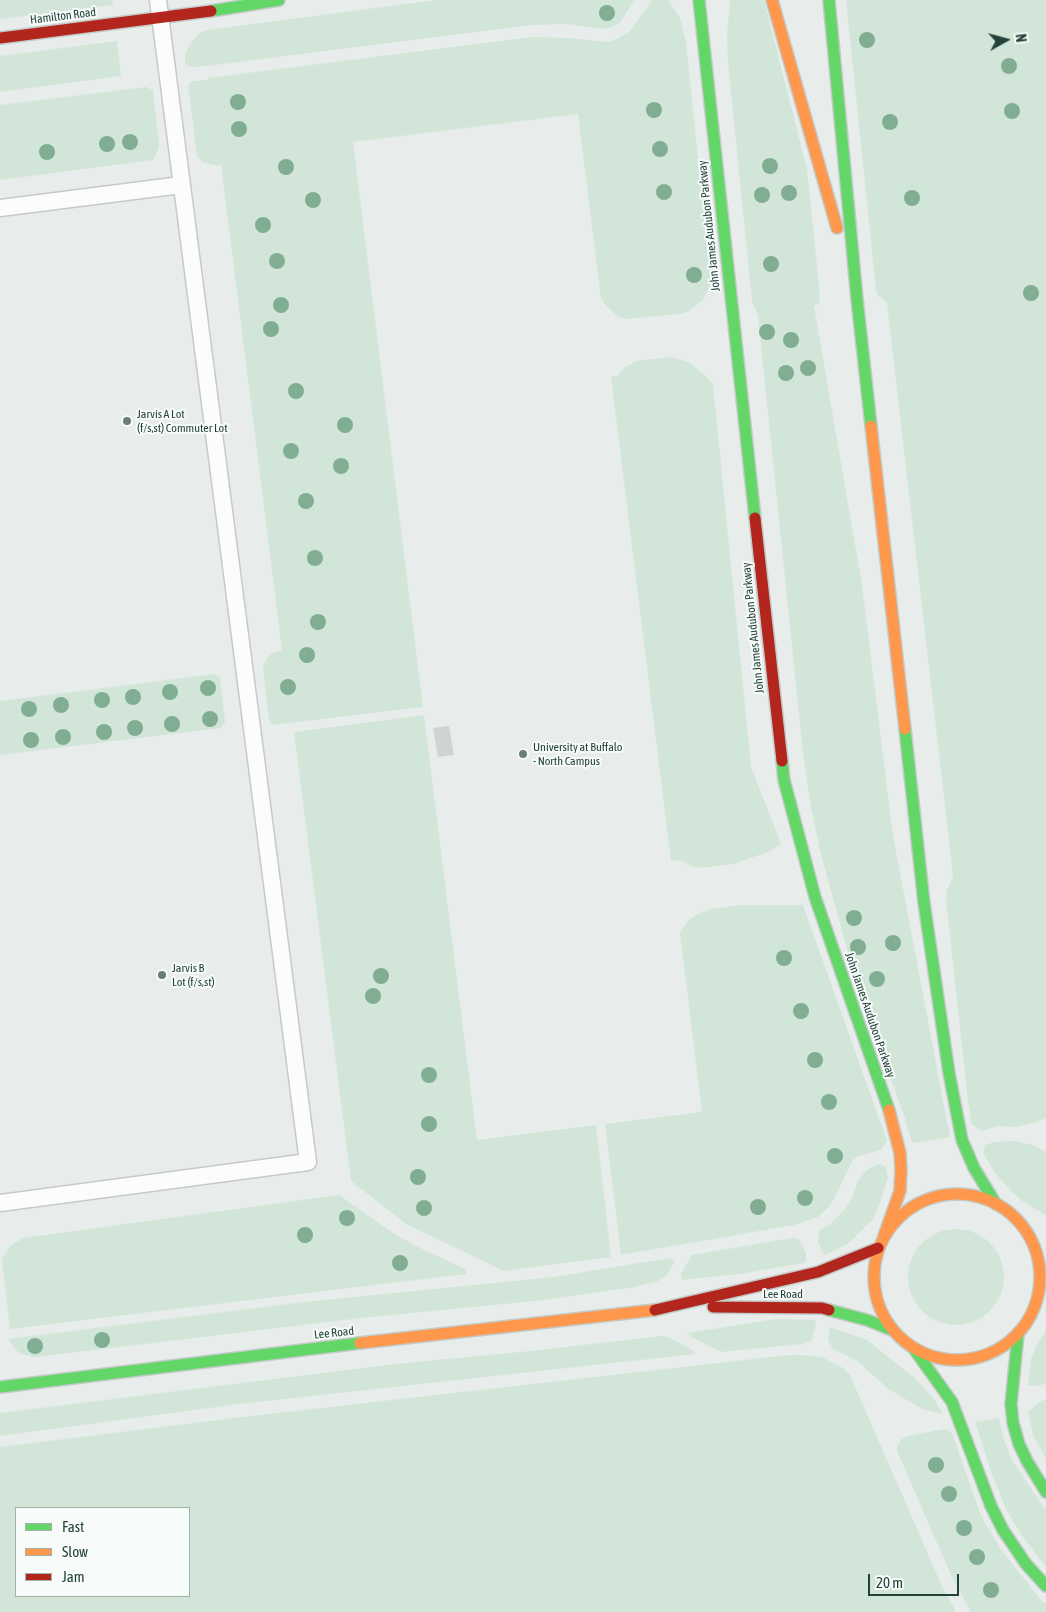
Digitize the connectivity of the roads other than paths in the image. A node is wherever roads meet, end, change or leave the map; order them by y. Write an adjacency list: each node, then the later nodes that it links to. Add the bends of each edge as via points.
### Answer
1 (158, 0): 6 (lane)
2 (279, 0): 6 (main road, Hamilton Road)
3 (699, 0): 15 (main road, John James Audubon Parkway, via 784,780 815,897 893,1122 901,1170 900,1191)
4 (772, 0): 10 (main road)
5 (829, 0): 10 (main road)
6 (159, 18): 7 (main road, Hamilton Road); 8 (lane)
7 (0, 38)
8 (181, 185): 9 (lane); 11 (lane, via 308,1162)
9 (0, 208)
10 (857, 299): 12 (main road, via 924,903 949,1073 962,1140 974,1168)
11 (0, 1203)
12 (996, 1204): 13 (main road); 15 (main road, via 955,1193 927,1199 903,1214)
13 (1022, 1226): 14 (main road); 19 (main road, via 1034,1246 1039,1267 1038,1296)
14 (1038, 1233)
15 (884, 1236): 16 (main road)
16 (878, 1248): 18 (main road, Lee Road, via 818,1272); 20 (main road, via 874,1262 874,1291)
17 (1046, 1304): 19 (main road)
18 (671, 1307): 20 (main road, Lee Road, via 822,1308); 23 (main road, Lee Road)
19 (1031, 1314): 21 (main road)
20 (892, 1330): 22 (main road)
21 (1018, 1334): 22 (main road, via 996,1351 968,1360 940,1359); 24 (main road, via 1012,1423 1027,1462)
22 (914, 1349): 25 (main road, via 952,1402 1003,1530)
23 (0, 1387)
24 (1046, 1492)
25 (1046, 1586)

